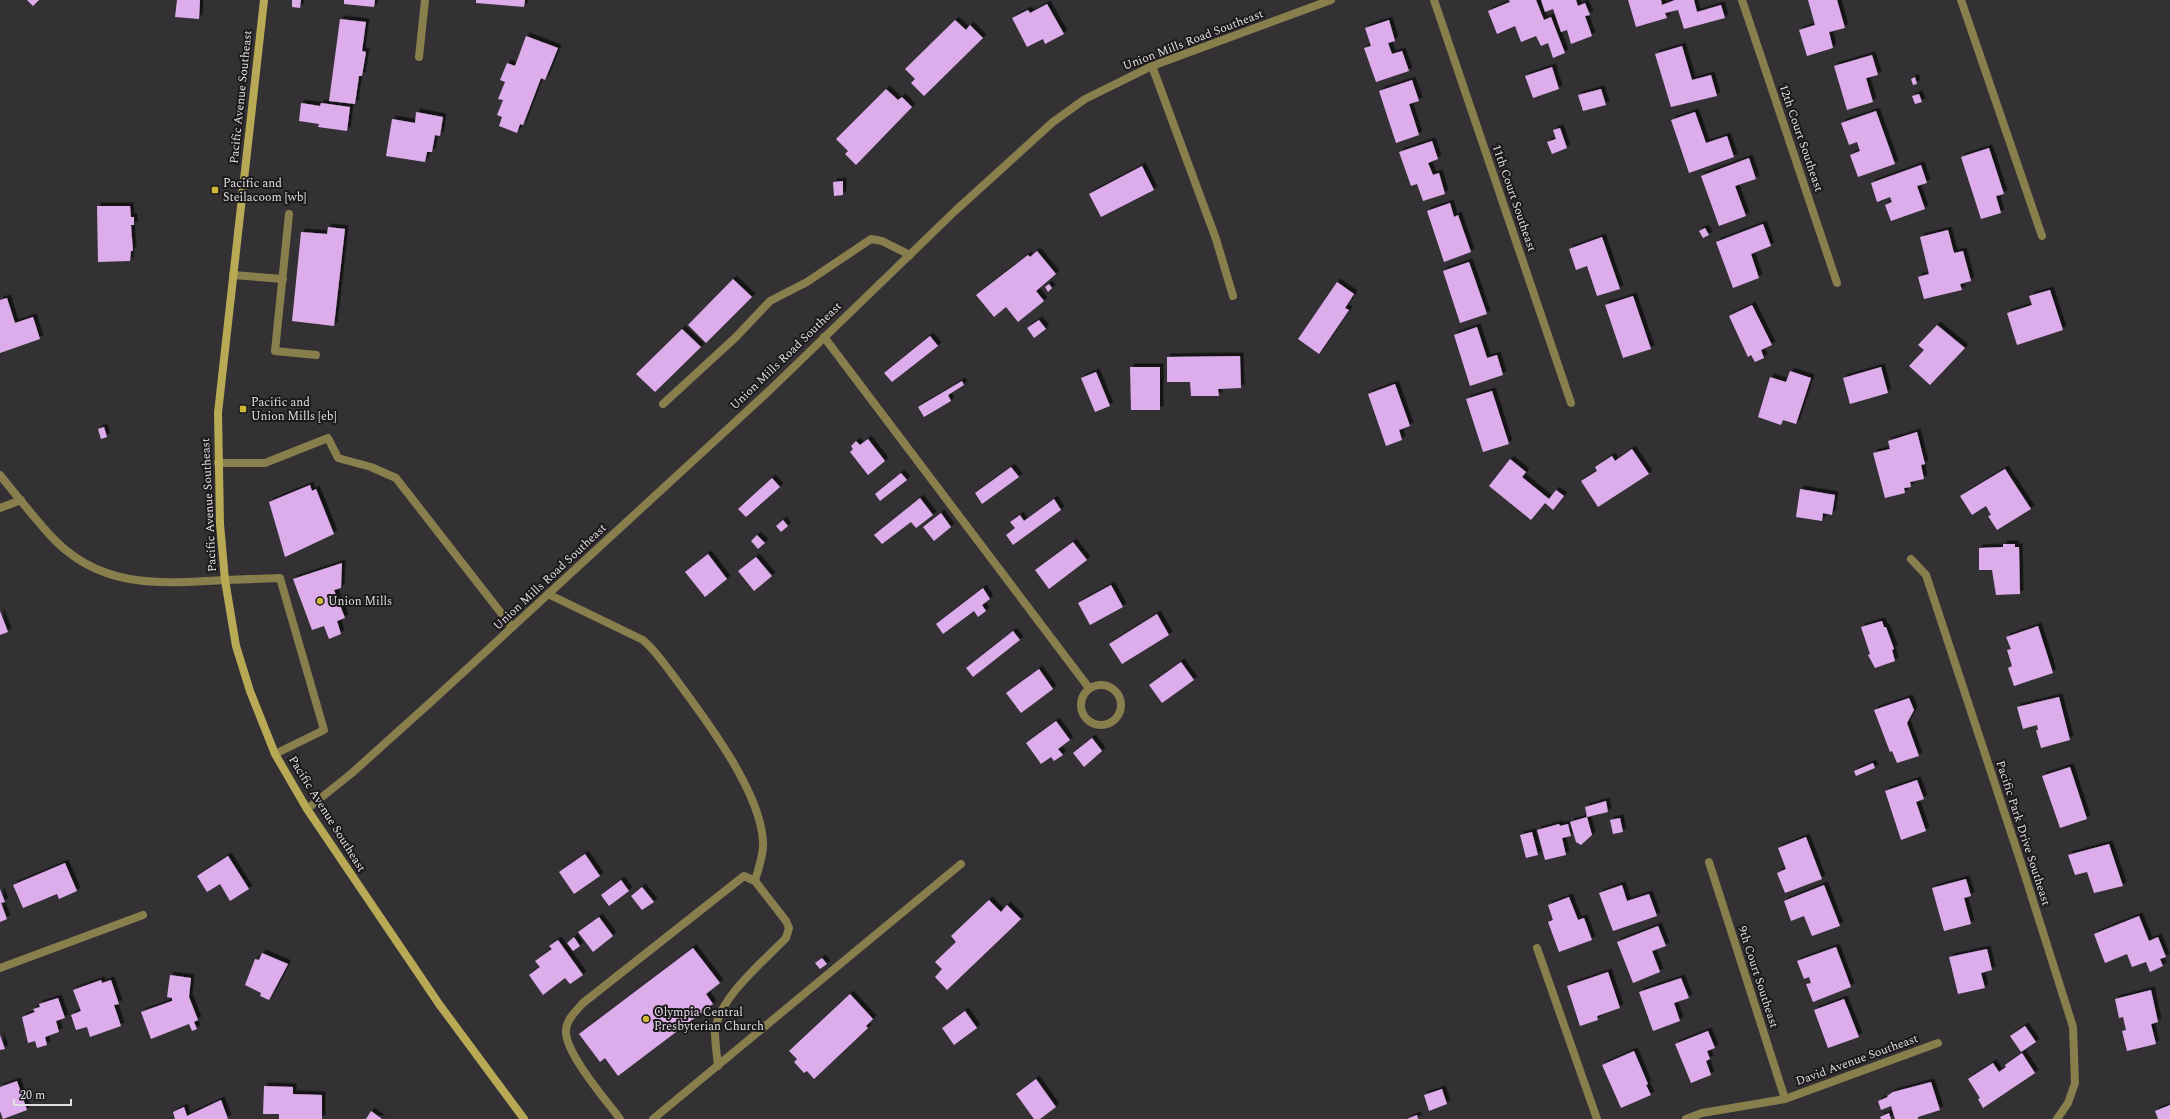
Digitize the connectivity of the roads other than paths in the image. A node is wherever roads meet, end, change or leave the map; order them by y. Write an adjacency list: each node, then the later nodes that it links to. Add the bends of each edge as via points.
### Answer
1 (264, 0): 12 (main road, Pacific Avenue Southeast)
2 (426, 0): 7 (street)
3 (1332, 0): 8 (street, Union Mills Road Southeast)
4 (1434, 0): 18 (street, 11th Court Southeast)
5 (1742, 0): 14 (street, 12th Court Southeast)
6 (1961, 0): 10 (street)
7 (420, 57)
8 (1152, 66): 11 (street, Union Mills Road Southeast, via 1085,99 1053,122); 15 (street, via 1216,238)
9 (289, 214): 13 (street)
10 (2042, 236)
11 (910, 255): 16 (street, Union Mills Road Southeast); 19 (street, via 882,241 871,239 807,282 770,301 736,337)
12 (233, 275): 13 (street); 20 (main road, Pacific Avenue Southeast, via 218,413)
13 (283, 279): 17 (street, via 275,351)
14 (1837, 283)
15 (1233, 296)
16 (824, 337): 26 (street, Union Mills Road Southeast); 28 (street)
17 (316, 355)
18 (1571, 403)
19 (663, 404)
20 (218, 462): 25 (main road, Pacific Avenue Southeast); 27 (street, via 265,463 328,438 338,458 371,467 396,478)
21 (0, 475): 22 (street)
22 (21, 500): 23 (street); 25 (street, via 50,535 76,558 102,572 126,580 155,582)
23 (0, 508)
24 (1911, 560): 45 (street, Pacific Park Drive Southeast, via 1926,575 2073,1027 2075,1083 2068,1103)
25 (225, 580): 29 (main road, Pacific Avenue Southeast, via 236,646 250,691); 29 (street, via 280,578 324,730)
26 (548, 594): 27 (street, Union Mills Road Southeast); 33 (street, via 643,640 690,698 734,763 760,821 763,842)
27 (512, 627): 30 (street, Union Mills Road Southeast, via 352,773)
28 (1089, 688): 28 (street, via 1098,684 1108,685 1117,691 1122,699 1122,709 1117,718 1109,724 1099,726 1083,715 1080,705 1083,695)
29 (275, 754): 30 (main road, Pacific Avenue Southeast)
30 (308, 809): 40 (main road, Pacific Avenue Southeast, via 439,1004)
31 (1709, 862): 39 (street, 9th Court Southeast)
32 (961, 864): 38 (street)
33 (755, 881): 38 (street, via 786,920 788,933 738,988 724,1008 715,1031); 41 (street, via 744,876 739,879 583,1003 569,1020 566,1029 568,1044)
34 (143, 916): 36 (street)
35 (1537, 948): 43 (street)
36 (0, 968)
37 (1938, 1043): 39 (street, David Avenue Southeast)
38 (718, 1066): 42 (street)
39 (1785, 1099): 44 (street, David Avenue Southeast)
40 (524, 1119)
41 (620, 1119)
42 (653, 1119)
43 (1597, 1119)
44 (1686, 1119)
45 (2057, 1119)

